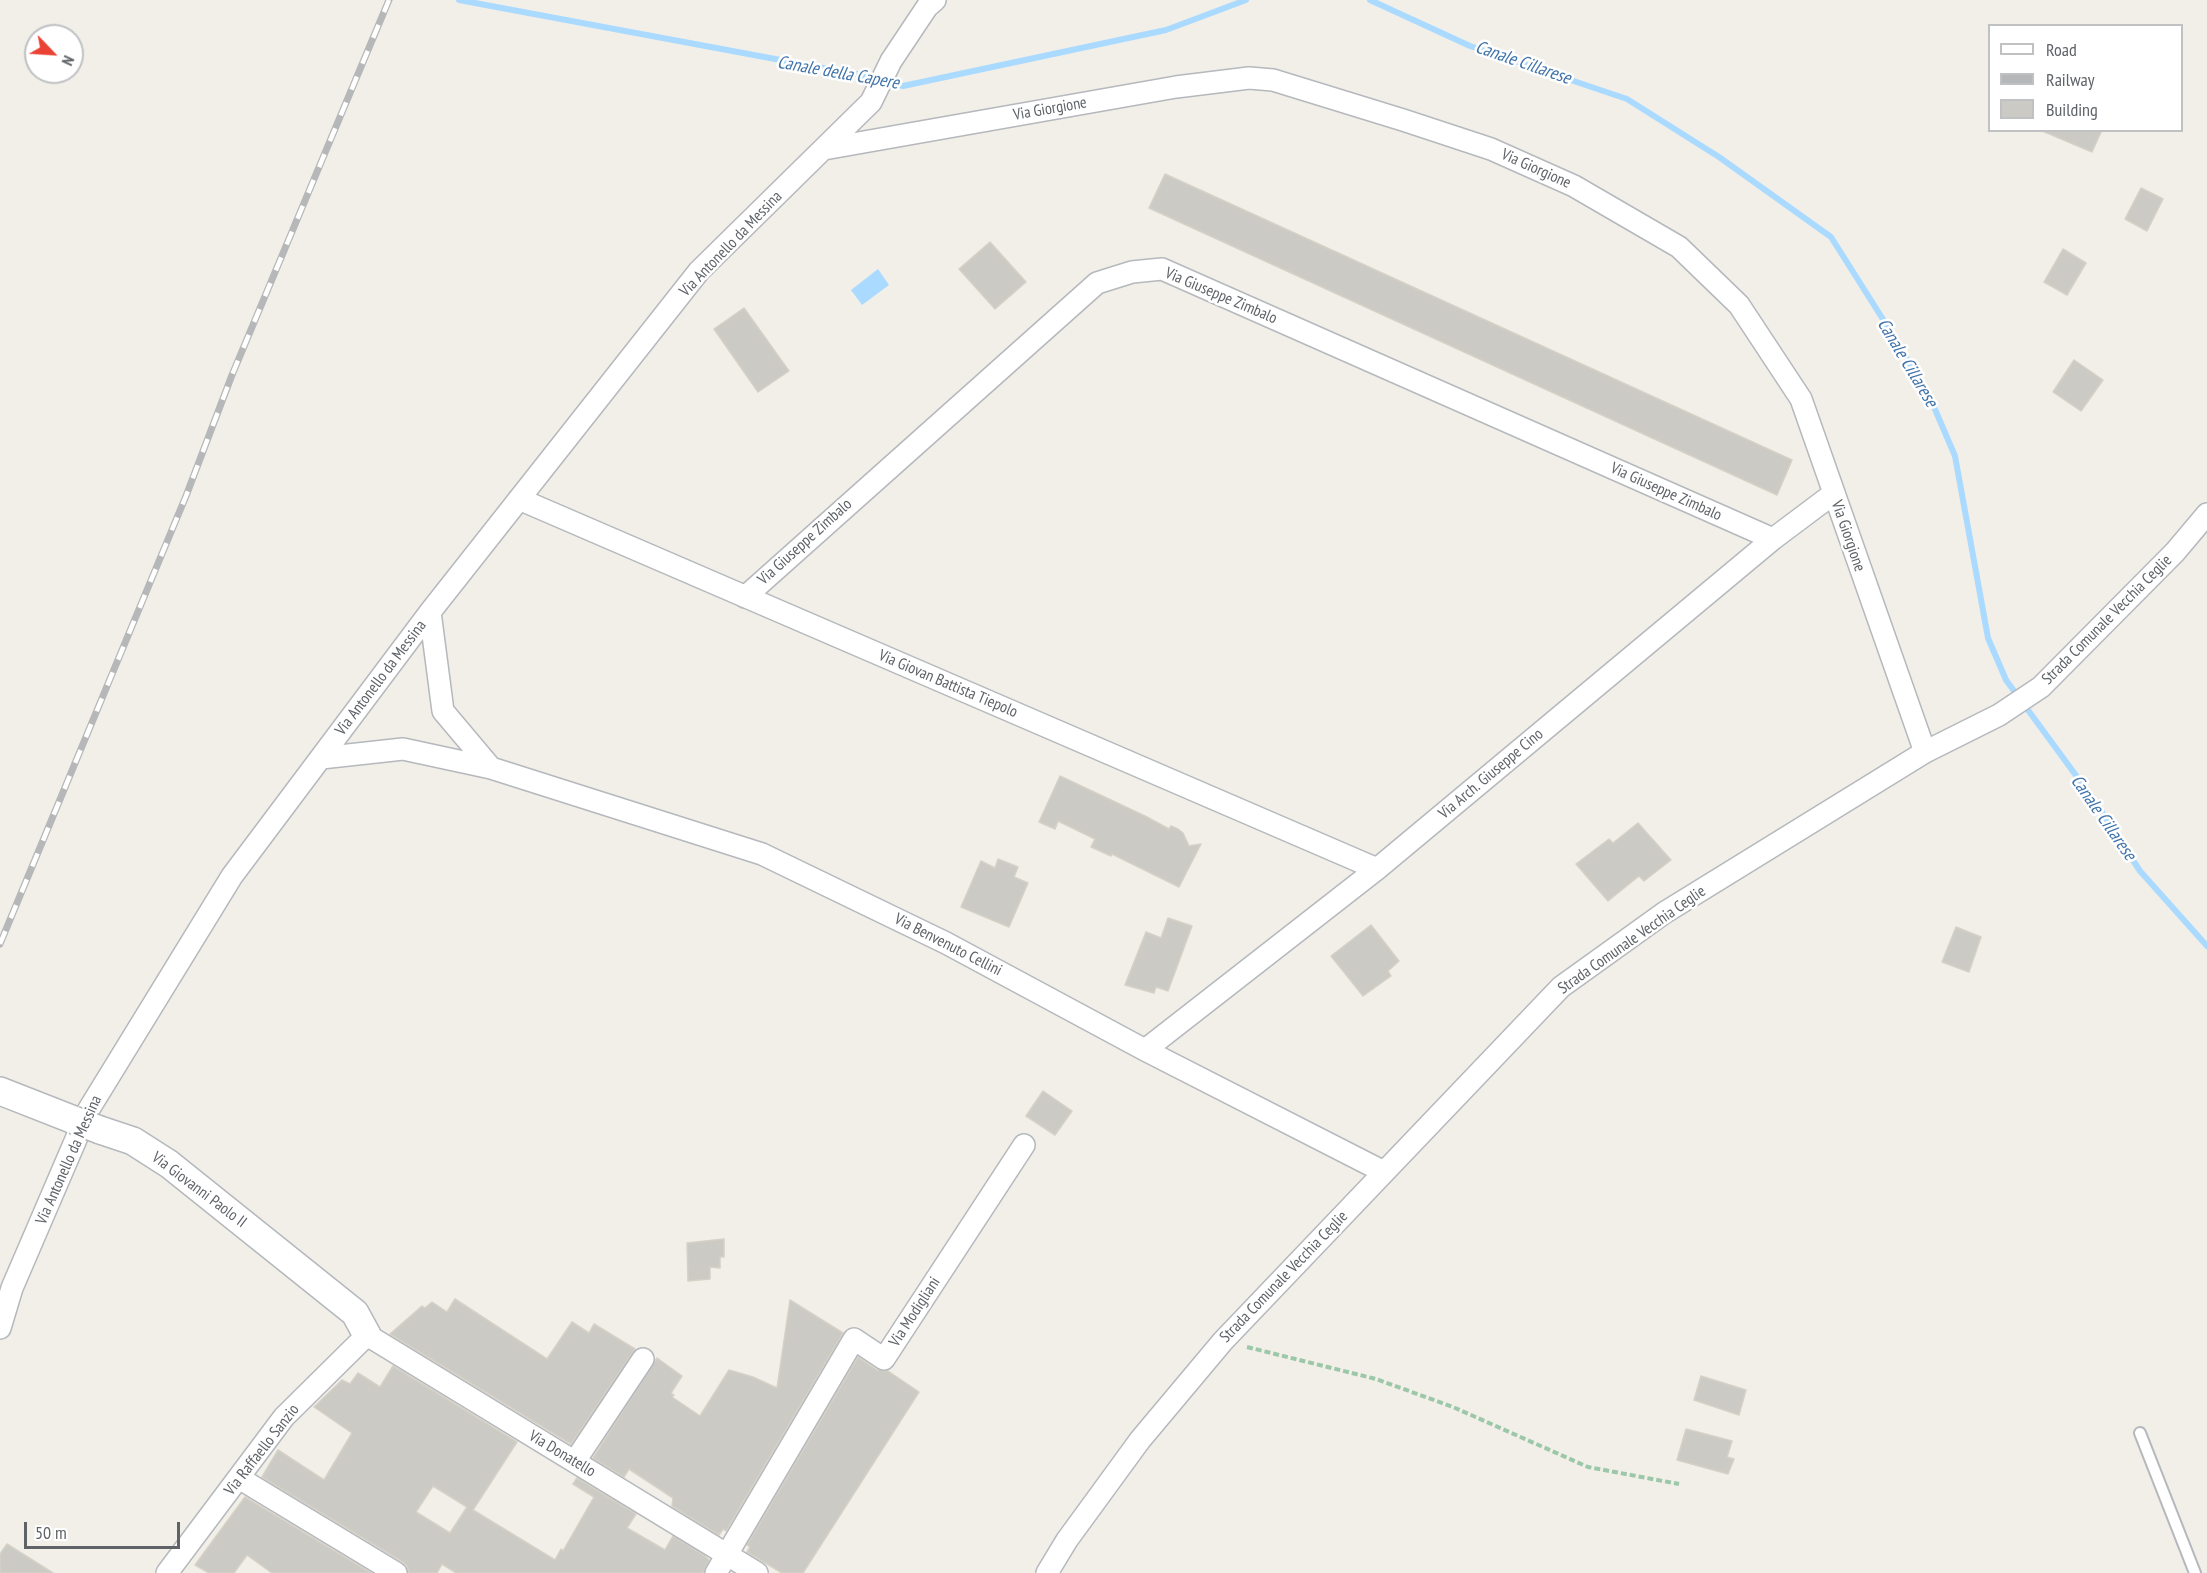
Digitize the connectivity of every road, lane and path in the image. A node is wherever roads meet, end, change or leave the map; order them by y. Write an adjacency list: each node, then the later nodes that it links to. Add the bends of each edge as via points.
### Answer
1 (935, 0): 2 (street, Via Antonello da Messina, via 891,61 871,102)
2 (824, 148): 3 (street, Via Giorgione, via 1249,78 1273,80 1491,149 1574,186 1679,247 1740,305 1801,399); 4 (street, Via Antonello da Messina, via 699,271)
3 (1833, 494): 6 (street, Via Arch. Giuseppe Cino); 9 (street, Via Giorgione)
4 (519, 499): 7 (street, Via Giovan Battista Tiepolo); 8 (street, Via Antonello da Messina)
5 (2207, 514): 9 (street, Strada Comunale Vecchia Ceglie, via 2175,552 2041,687 1999,715)
6 (1773, 539): 7 (street, Via Giuseppe Zimbalo, via 1162,269 1132,272 1097,283); 12 (street, Via Arch. Giuseppe Cino)
7 (745, 597): 12 (street, Via Giovan Battista Tiepolo)
8 (430, 612): 10 (street, Via Antonello da Messina); 11 (street, via 443,711)
9 (1925, 752): 16 (street, Strada Comunale Vecchia Ceglie, via 1664,913 1562,987)
10 (321, 758): 11 (street, Via Benvenuto Cellini, via 403,749); 17 (street, Via Antonello da Messina, via 232,876 90,1109 12,1288)
11 (491, 768): 13 (street, Via Benvenuto Cellini, via 762,854 946,943)
12 (1377, 869): 13 (street, Via Arch. Giuseppe Cino)
13 (1145, 1050): 16 (street, Via Benvenuto Cellini)
14 (0, 1091): 18 (street, Via Giovanni Paolo II, bridge, via 133,1141 169,1164 355,1313)
15 (1024, 1145): 25 (street, Via Modigliani, via 884,1359 854,1339)
16 (1384, 1172): 19 (street, Strada Comunale Vecchia Ceglie)
17 (0, 1328)
18 (367, 1335): 22 (street, Via Donatello); 23 (street, Via Raffaello Sanzio, via 284,1417)
19 (1222, 1341): 24 (path, via 1376,1379 1453,1407 1588,1467); 30 (street, Strada Comunale Vecchia Ceglie, via 1140,1440)
20 (643, 1359): 22 (street)
21 (2140, 1432): 31 (lane)
22 (575, 1461): 25 (street, Via Donatello)
23 (239, 1478): 26 (street, Via Raffaello Sanzio); 27 (street)
24 (1679, 1484)
25 (727, 1555): 28 (street); 29 (street, Via Donatello)
26 (167, 1573)
27 (396, 1573)
28 (716, 1573)
29 (757, 1573)
30 (1047, 1573)
31 (2195, 1573)

